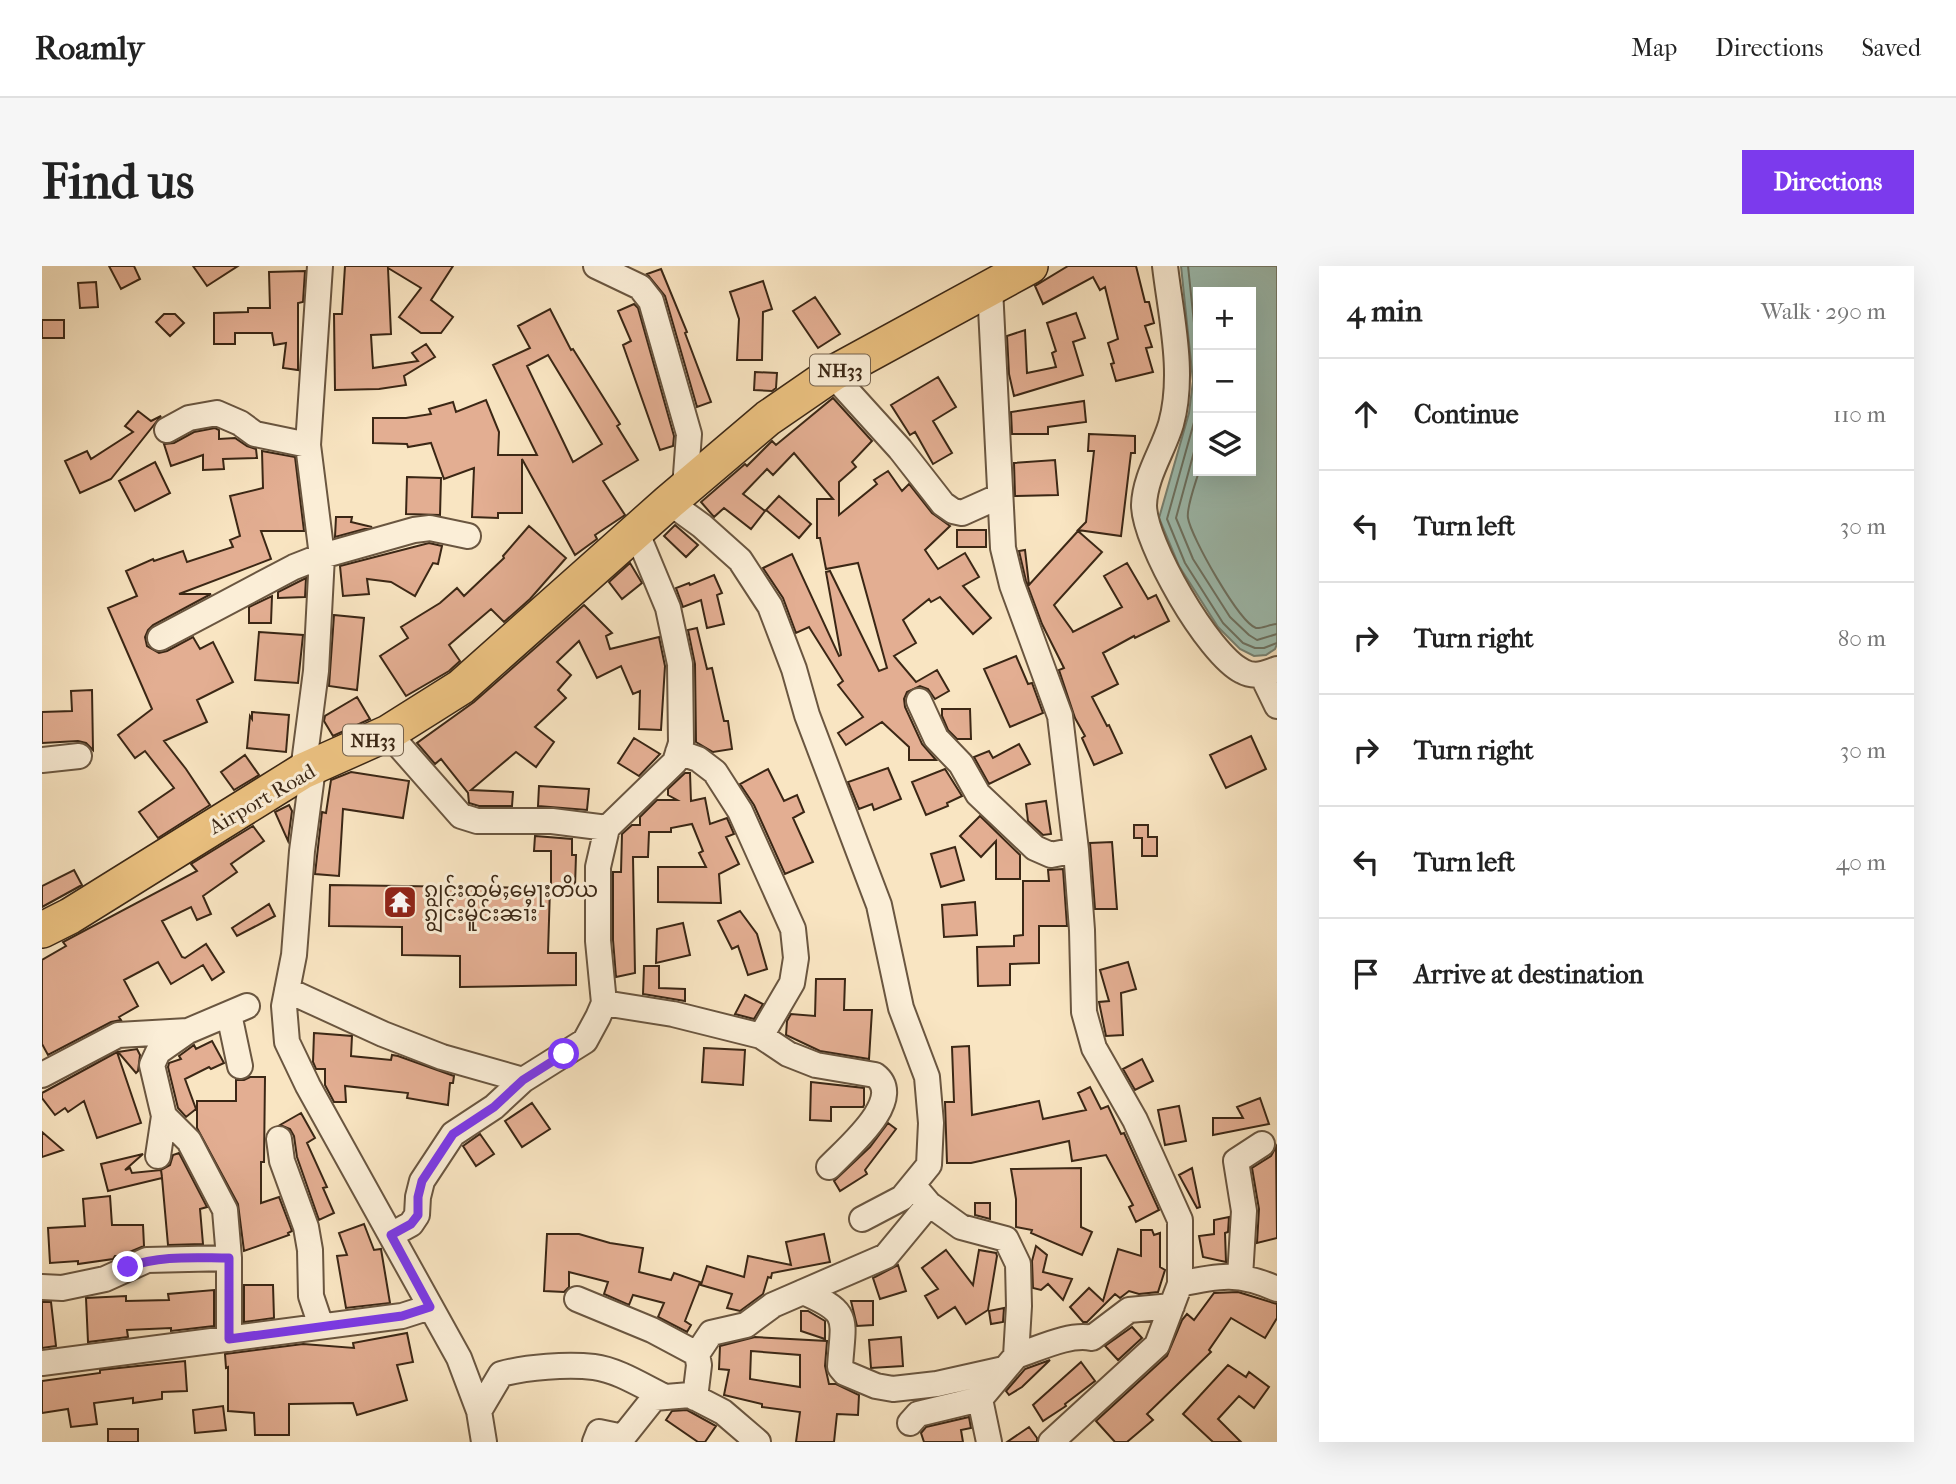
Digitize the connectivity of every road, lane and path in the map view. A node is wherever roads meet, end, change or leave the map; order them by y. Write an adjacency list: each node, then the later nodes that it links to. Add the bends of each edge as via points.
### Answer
1 (320, 266): 7 (street)
2 (596, 266): 8 (street, via 640,287 651,301 689,434)
3 (1165, 266): 14 (street, via 1177,387 1171,425 1144,504 1149,534 1188,610 1222,654 1242,672)
4 (1011, 274): 5 (highway, NH33); 9 (street, via 997,404)
5 (832, 374): 8 (highway, NH33, via 768,418); 9 (street, via 943,504 962,513)
6 (167, 430): 7 (street, via 189,418 217,413 255,434)
7 (308, 445): 12 (street)
8 (677, 495): 10 (highway, Airport Road / NH33); 37 (street, via 702,526 740,560 770,606 879,905 901,1008 926,1077 929,1165)
9 (1000, 496): 23 (street, via 1003,548 1012,584 1060,716)
10 (636, 531): 17 (highway, Airport Road / NH33, via 461,687); 18 (street, via 668,608 680,664)
11 (468, 536): 12 (street, via 422,529)
12 (321, 556): 13 (street); 21 (street)
13 (160, 638)
14 (1269, 672): 16 (street)
15 (919, 701): 23 (street, via 936,738 961,764 978,794 1035,848 1051,855)
16 (1277, 706)
17 (388, 733): 21 (highway, Airport Road / NH33); 22 (street, via 461,816 477,821 552,821)
18 (678, 752): 22 (street, via 668,770); 28 (street, via 715,772 740,811 793,929 796,958 792,983)
19 (79, 756): 20 (street)
20 (42, 760)
21 (308, 769): 24 (highway, Airport Road / NH33); 25 (street, via 294,955)
22 (607, 828): 26 (street, via 598,867)
23 (1076, 850): 46 (street, via 1084,1012 1094,1048 1135,1120 1180,1220)
24 (42, 930)
25 (287, 990): 31 (street, via 442,1057); 40 (street, via 287,1042)
26 (604, 1003): 28 (street); 31 (street, via 585,1041)
27 (188, 1031): 29 (street, via 238,1010); 30 (street, via 118,1035); 32 (street, via 158,1052 152,1065)
28 (761, 1036): 36 (street, via 816,1065 876,1075 882,1080 885,1101 876,1116)
29 (240, 1066)
30 (42, 1075)
31 (523, 1080): 40 (street, via 494,1107 453,1134 422,1181 418,1215)
32 (164, 1116): 35 (street); 41 (street, via 189,1141 225,1210)
33 (279, 1139): 49 (street, via 282,1161 306,1227 311,1296)
34 (1262, 1144): 42 (street, via 1236,1161 1244,1211)
35 (158, 1156)
36 (829, 1167)
37 (913, 1185): 38 (street); 39 (street, via 902,1198)
38 (929, 1203): 45 (street, via 886,1256); 53 (street, via 961,1227 1006,1239 1018,1264 1019,1307)
39 (862, 1219)
40 (391, 1235): 48 (street)
41 (229, 1258): 43 (street, via 147,1260 105,1279 62,1288); 50 (street)
42 (1240, 1277): 44 (street); 46 (street, via 1214,1276)
43 (42, 1287)
44 (1277, 1289)
45 (803, 1292): 51 (street, via 773,1305 746,1325 711,1333); 53 (street, via 831,1304 843,1322 840,1367 876,1386 893,1389 937,1384)
46 (1176, 1295): 53 (street, via 1129,1310 1092,1338 1069,1339); 63 (street, via 1157,1345)
47 (577, 1298): 51 (street)
48 (430, 1307): 49 (street, via 402,1316); 57 (street, via 458,1358)
49 (321, 1326): 50 (street)
50 (229, 1339): 52 (street)
51 (697, 1354): 55 (street)
52 (42, 1363)
53 (1010, 1363): 56 (street)
54 (665, 1397): 55 (street); 57 (street, via 596,1367 524,1368 501,1374); 60 (street, via 654,1398 623,1437 599,1432)
55 (695, 1398): 61 (street, via 723,1412)
56 (980, 1399): 58 (street, via 918,1413); 62 (street)
57 (479, 1411): 59 (street)
58 (910, 1423)
59 (484, 1442)
60 (595, 1442)
61 (758, 1442)
62 (989, 1442)
63 (1051, 1442)

